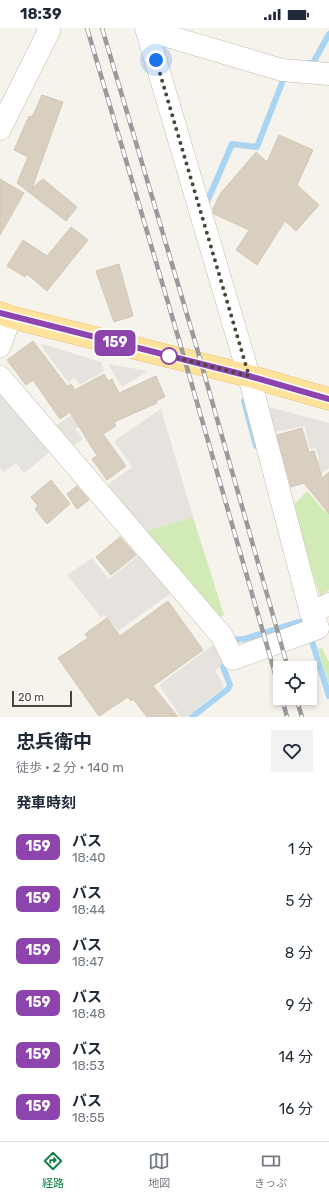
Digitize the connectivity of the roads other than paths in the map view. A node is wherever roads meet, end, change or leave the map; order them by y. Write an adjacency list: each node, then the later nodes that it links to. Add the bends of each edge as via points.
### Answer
1 (48, 28): 4 (street, via 49,31)
2 (147, 29): 3 (street, via 282,70); 7 (street)
3 (329, 74)
4 (0, 129)
5 (5, 315): 6 (street); 7 (main road)
6 (0, 346)
7 (249, 376): 9 (main road); 10 (street)
8 (0, 378): 10 (street, via 222,636 233,659)
9 (329, 399)
10 (314, 620)

